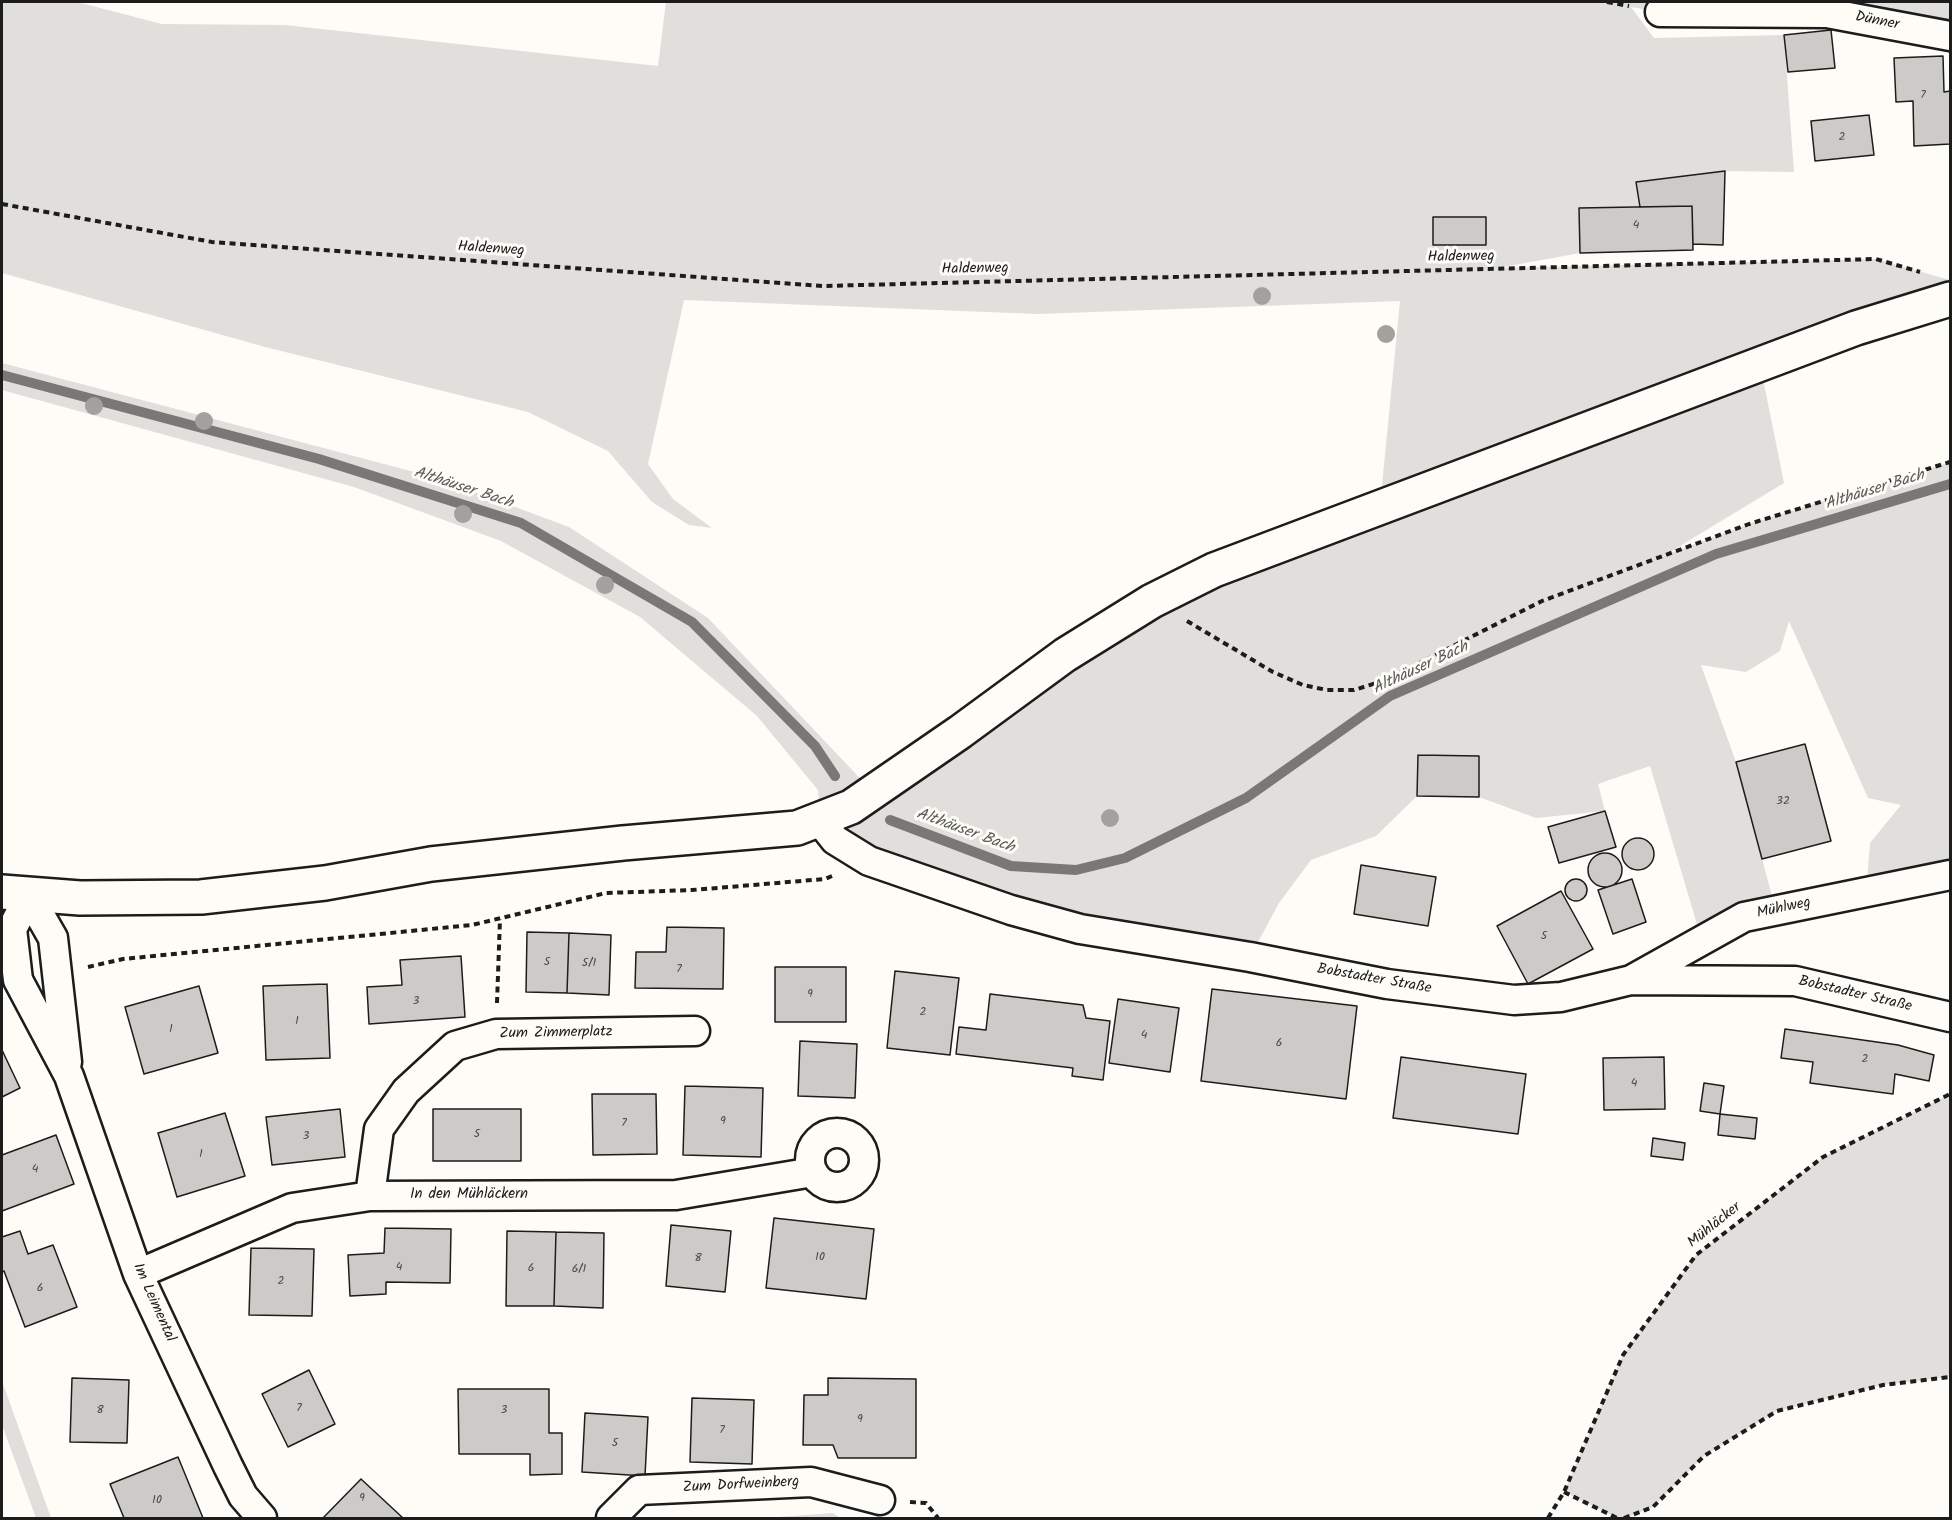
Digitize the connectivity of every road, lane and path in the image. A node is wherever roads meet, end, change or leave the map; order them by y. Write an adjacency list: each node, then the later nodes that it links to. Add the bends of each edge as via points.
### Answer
1 (1660, 12): 2 (street, Dünner, via 1827,13)
2 (1950, 36)
3 (2, 204): 4 (path, Haldenweg, via 212,242 822,286 1876,259)
4 (1929, 274)
5 (1950, 299): 7 (street, via 1856,328 1300,537 1214,570)
6 (1950, 462): 7 (path, via 1749,524 1542,601 1386,680 1354,690 1303,685 1273,672)
7 (1152, 601): 8 (street, via 1065,655 888,783)
8 (820, 821): 9 (street, Bobstadter Straße, via 835,840); 11 (street, via 742,835 623,843 431,864 325,883 201,897)
9 (869, 861): 12 (path, via 825,879 606,893); 14 (street, Bobstadter Straße, via 1011,910 1080,929 1387,984 1514,1000 1561,997)
10 (1950, 875): 14 (street, Mühlweg, via 1744,917)
11 (16, 894): 13 (street, Im Leimental, via 53,938); 18 (street, Im Leimental, via 12,929 18,980)
12 (500, 919): 13 (path, via 427,930 123,959); 17 (path)
13 (57, 974): 18 (street, Im Leimental)
14 (1631, 980): 15 (street, Bobstadter Straße, via 1795,981)
15 (1950, 1017)
16 (695, 1031): 17 (street, Zum Zimmerplatz)
17 (496, 1034): 21 (street, Zum Zimmerplatz, via 455,1046 406,1091 379,1129)
18 (69, 1076): 22 (street, Im Leimental)
19 (1950, 1094): 24 (path, Mühläcker, via 1823,1157 1696,1255 1623,1355)
20 (813, 1172): 21 (street, In den Mühläckern, via 676,1195)
21 (370, 1196): 22 (street, In den Mühläckern, via 292,1208)
22 (138, 1274): 26 (street, Im Leimental, via 243,1496)
23 (1950, 1377): 30 (path, via 1883,1385 1778,1411 1704,1456 1653,1507)
24 (1564, 1492): 28 (path, Mühläcker); 29 (path)
25 (880, 1500): 27 (street, Zum Dorfweinberg, via 811,1482 639,1490)
26 (262, 1518)
27 (611, 1518)
28 (1548, 1518)
29 (1617, 1518)
30 (1624, 1518)

